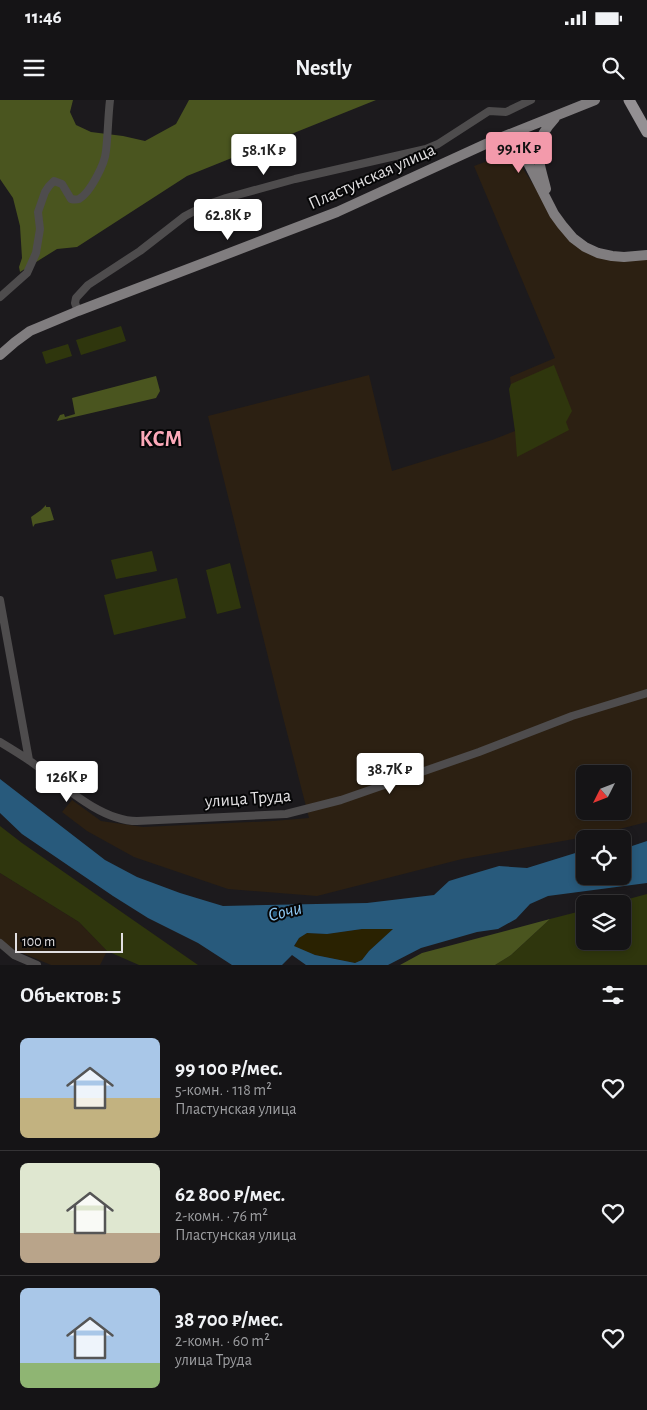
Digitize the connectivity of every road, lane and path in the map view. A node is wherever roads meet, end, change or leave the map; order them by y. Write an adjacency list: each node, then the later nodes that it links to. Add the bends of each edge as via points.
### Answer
1 (110, 100): 11 (street, via 106,153 91,186 75,200 62,184 54,182 49,186 38,212 40,229 36,253 27,273)
2 (531, 100): 12 (street, via 506,112 489,111 426,149 295,179 206,205 185,216 88,285 76,298)
3 (595, 100): 5 (main road, Пластунская улица)
4 (629, 100): 7 (highway)
5 (557, 115): 6 (main road, Пластунская улица); 9 (main road, via 541,135)
6 (521, 130): 8 (main road, Пластунская улица); 9 (main road)
7 (647, 132)
8 (490, 142): 9 (main road, via 504,144); 12 (main road, Пластунская улица, via 337,212)
9 (533, 161): 10 (main road, via 554,214 573,238 598,253 612,256)
10 (645, 254)
11 (0, 297)
12 (78, 311): 13 (main road, Пластунская улица, via 30,332)
13 (0, 355)
14 (0, 600): 17 (street)
15 (647, 692): 17 (street, улица Труда, via 341,800 286,814 129,821 98,810)
16 (0, 742): 17 (street, улица Труда)
17 (29, 760)
18 (0, 943): 19 (street, via 14,955)
19 (37, 965)

